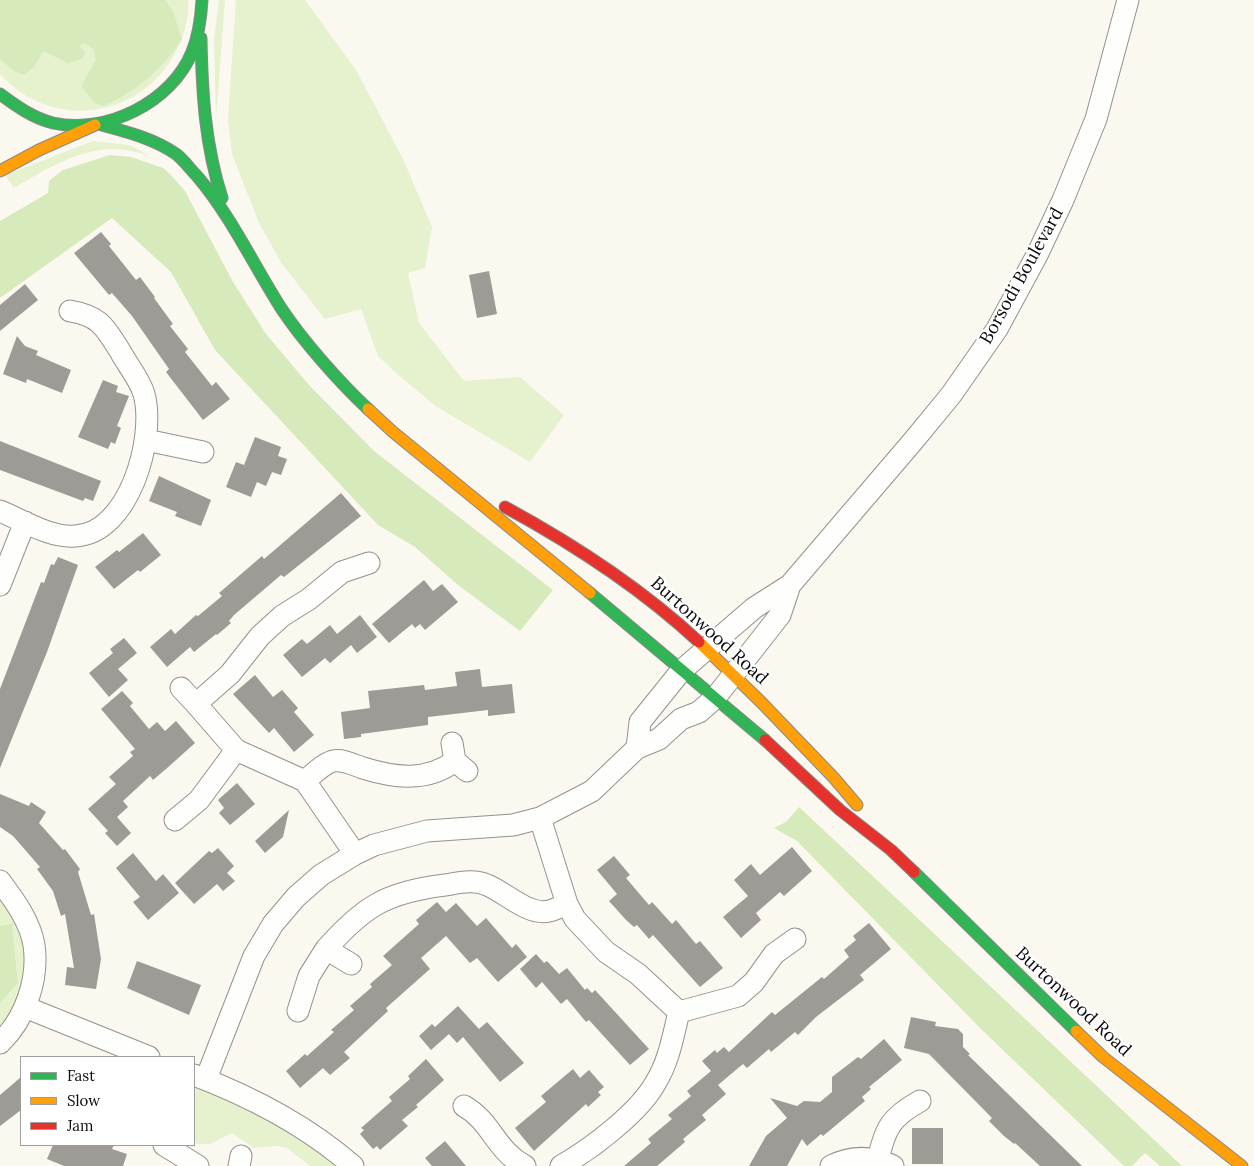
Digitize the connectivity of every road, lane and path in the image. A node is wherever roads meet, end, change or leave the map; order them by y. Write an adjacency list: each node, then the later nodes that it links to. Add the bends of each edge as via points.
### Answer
1 (1128, 0): 15 (street, Borsodi Boulevard, via 1096,119 1063,200 997,329 914,440)
2 (202, 9): 4 (main road, via 188,61 165,92 134,113); 6 (main road, Burtonwood Road, via 202,125 216,184)
3 (0, 94): 4 (main road, via 26,113 60,124)
4 (96, 124): 5 (main road); 6 (main road, Burtonwood Road, via 134,133 175,153 206,187)
5 (0, 171)
6 (232, 225): 10 (main road, Burtonwood Road, via 282,309 332,371 392,432)
7 (68, 312): 8 (street, via 84,313 106,328 138,378 147,414)
8 (146, 440): 9 (street); 12 (street, via 127,496 110,522 83,535 62,536)
9 (203, 452)
10 (463, 486): 16 (main road, Burtonwood Road, via 527,518 596,562 641,593); 17 (main road, Burtonwood Road)
11 (0, 511): 12 (street)
12 (25, 522): 14 (street)
13 (371, 563): 21 (street, via 342,572 282,616 260,636 230,674)
14 (0, 585)
15 (790, 585): 16 (street, Borsodi Boulevard, via 754,608); 18 (street, Borsodi Boulevard, via 780,615)
16 (707, 650): 17 (street, Borsodi Boulevard); 18 (main road, Burtonwood Road)
17 (681, 671): 20 (main road, Burtonwood Road); 22 (street, Borsodi Boulevard, via 640,722)
18 (735, 674): 20 (street, Borsodi Boulevard); 28 (main road, Burtonwood Road, via 853,799)
19 (181, 688): 21 (street)
20 (715, 698): 22 (street, Borsodi Boulevard, via 699,712 680,719 659,739); 28 (main road, Burtonwood Road, via 840,810)
21 (196, 704): 23 (street)
22 (637, 748): 26 (street, via 592,791)
23 (236, 750): 25 (street); 27 (street, via 199,800)
24 (458, 758): 25 (street, via 442,771 408,777 332,761)
25 (305, 781): 29 (street)
26 (540, 818): 29 (street, via 513,826 427,831 374,845); 31 (street)
27 (173, 821)
28 (891, 850): 50 (main road, Burtonwood Road, via 1103,1057)
29 (355, 854): 40 (street, via 321,875 273,924 254,956)
30 (0, 881): 35 (street, via 20,910 34,945 33,982)
31 (567, 904): 33 (street, via 544,912 486,884 471,881 439,885 392,895 344,928); 37 (street, via 600,946 638,974)
32 (797, 937): 37 (street, via 774,954 754,982 738,996)
33 (326, 950): 34 (street); 36 (street, via 308,976)
34 (351, 964)
35 (25, 1006): 38 (street); 39 (street)
36 (298, 1011)
37 (679, 1012): 48 (street, via 666,1062 650,1091 595,1143)
38 (0, 1043)
39 (144, 1056)
40 (200, 1077): 46 (street, via 293,1121)
41 (922, 1099): 44 (street, via 888,1127)
42 (462, 1105): 47 (street, via 484,1122 496,1143)
43 (166, 1146): 45 (street)
44 (886, 1163): 49 (street, via 854,1158)
45 (198, 1166)
46 (353, 1166)
47 (525, 1166)
48 (561, 1166)
49 (831, 1166)
50 (1242, 1166)

